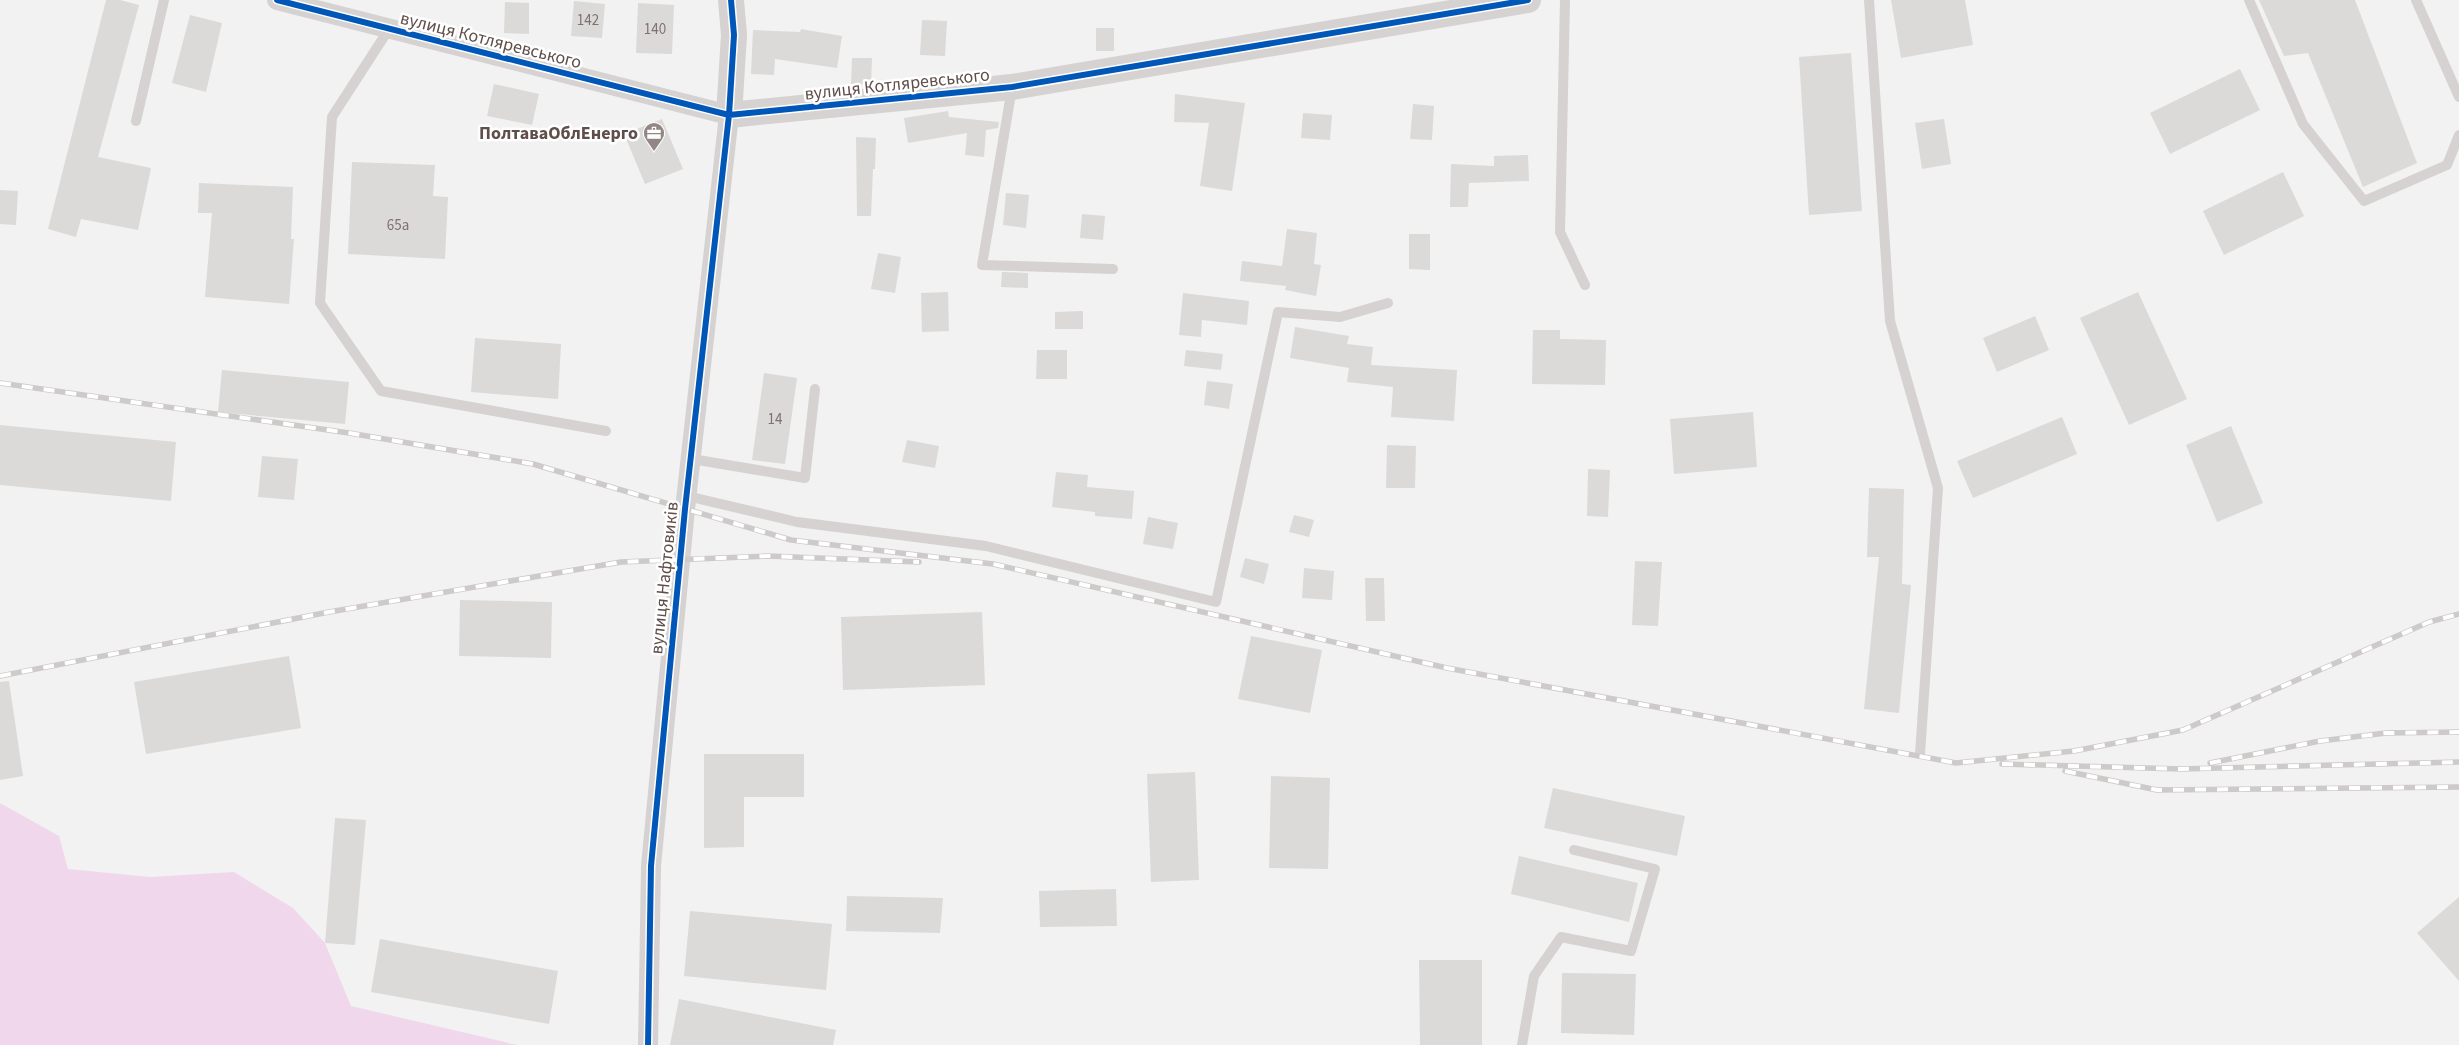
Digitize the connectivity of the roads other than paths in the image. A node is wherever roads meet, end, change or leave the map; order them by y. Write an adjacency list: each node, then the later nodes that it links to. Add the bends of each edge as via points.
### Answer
1 (164, 0): 13 (lane)
2 (276, 0): 9 (street, вулиця Котляревського)
3 (731, 0): 12 (street, via 734,35)
4 (1528, 0): 10 (street, вулиця Котляревського)
5 (1565, 0): 16 (lane, via 1560,232)
6 (1869, 0): 22 (lane, via 1890,321 1938,488)
7 (2249, 0): 14 (lane, via 2303,124 2364,201 2447,165)
8 (2416, 0): 11 (lane)
9 (389, 30): 12 (street, вулиця Котляревського); 19 (lane, via 332,117 320,303 381,391)
10 (1012, 88): 12 (street, вулиця Котляревського); 15 (lane, via 982,265)
11 (2459, 97)
12 (729, 115): 20 (street, вулиця Нафтовиків)
13 (136, 121)
14 (2459, 135)
15 (1113, 270)
16 (1585, 285)
17 (1388, 303): 21 (lane, via 1340,317 1278,312 1216,602 986,546 797,522)
18 (815, 389): 20 (lane, via 804,478)
19 (606, 431)
20 (692, 460): 21 (street, вулиця Нафтовиків)
21 (687, 496): 24 (street, вулиця Нафтовиків, via 651,866)
22 (1920, 754)
23 (1574, 850): 25 (lane, via 1655,870 1632,951 1561,937 1534,976)
24 (648, 1045)
25 (1522, 1045)

